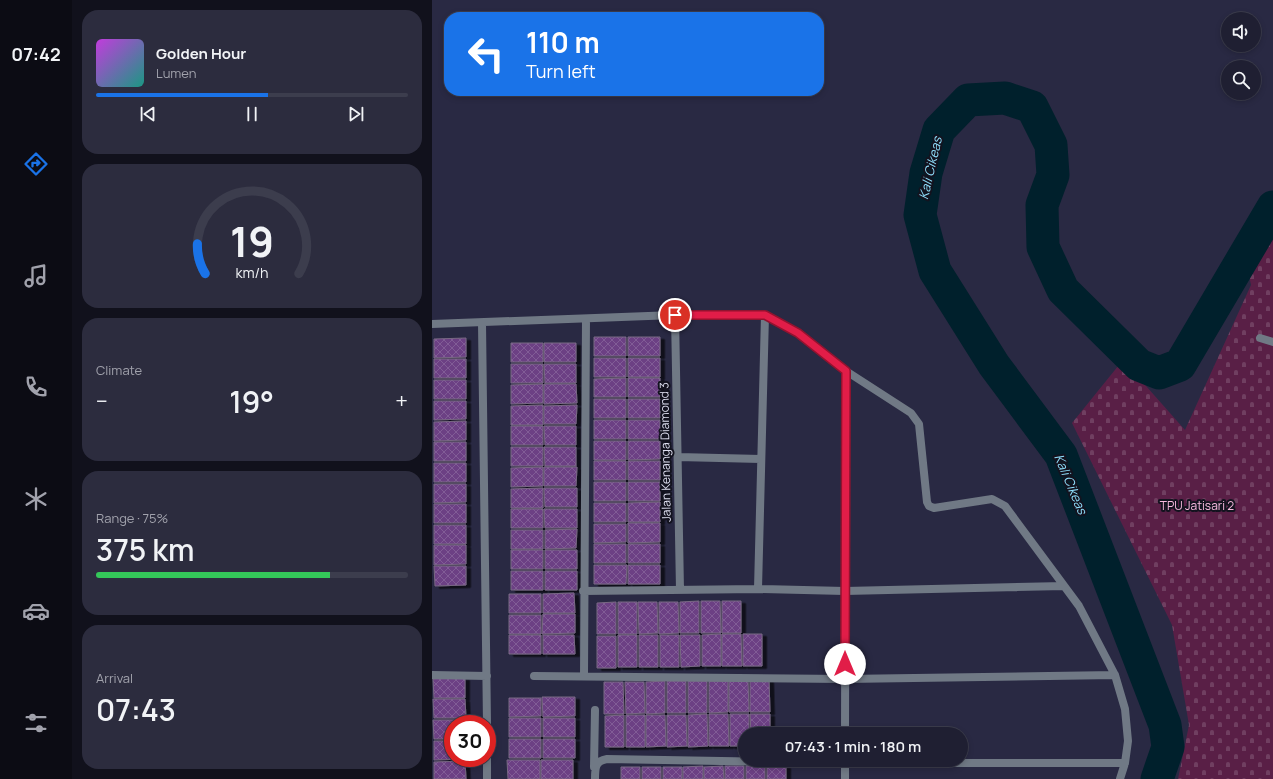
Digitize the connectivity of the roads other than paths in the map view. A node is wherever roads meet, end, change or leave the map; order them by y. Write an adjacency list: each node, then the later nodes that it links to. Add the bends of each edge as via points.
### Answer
1 (675, 315): 2 (street); 3 (street); 9 (street, Jalan Kenanga Diamond 3)
2 (765, 315): 8 (street, via 798,333); 10 (street)
3 (586, 319): 4 (street); 15 (street)
4 (482, 323): 5 (street); 18 (street)
5 (432, 324)
6 (1260, 338): 7 (street)
7 (1273, 342)
8 (846, 371): 11 (street, via 911,413 919,424 927,502 930,506 934,508 992,499 1000,502 1006,506); 14 (street)
9 (678, 457): 10 (street); 13 (street, Jalan Kenanga Diamond 3)
10 (761, 459): 12 (street)
11 (1064, 586): 14 (street); 16 (street, via 1079,606)
12 (758, 589): 13 (street); 14 (street)
13 (680, 590): 15 (street)
14 (845, 591): 21 (street)
15 (583, 592): 20 (street)
16 (1115, 675): 21 (street); 27 (street, via 1125,709 1128,741)
17 (432, 676): 18 (street)
18 (487, 676): 23 (street)
19 (534, 676): 20 (street)
20 (584, 676): 21 (street)
21 (845, 679): 24 (street)
22 (595, 710): 29 (street)
23 (487, 715)
24 (845, 727)
25 (738, 761): 29 (street, via 607,759)
26 (968, 762): 27 (street)
27 (1125, 763): 34 (street)
28 (487, 767): 31 (street)
29 (594, 767): 32 (street)
30 (845, 767): 33 (street)
31 (487, 779)
32 (595, 779)
33 (845, 779)
34 (1120, 779)

